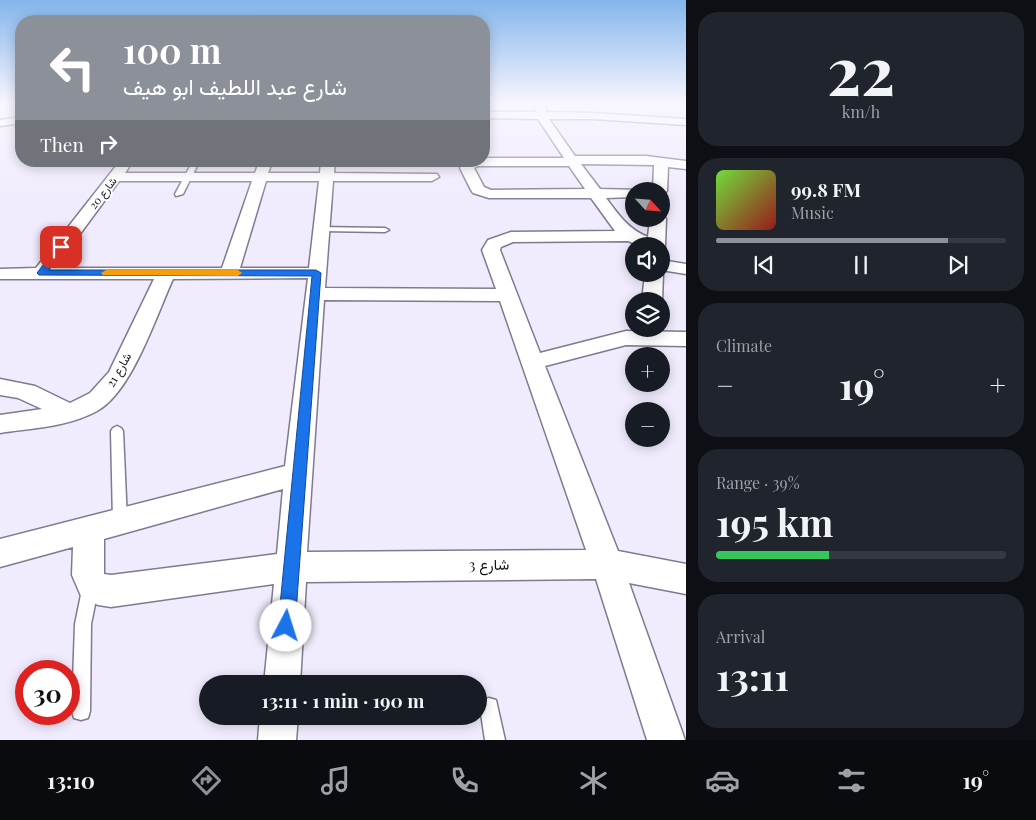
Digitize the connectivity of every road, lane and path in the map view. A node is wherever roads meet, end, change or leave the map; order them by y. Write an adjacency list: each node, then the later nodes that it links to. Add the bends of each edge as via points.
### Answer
1 (557, 137): 2 (street)
2 (572, 161): 3 (street); 4 (street); 18 (street)
3 (661, 161): 5 (street); 15 (street)
4 (490, 162)
5 (686, 165)
6 (122, 167): 11 (street, شارع 20)
7 (193, 167): 12 (lane)
8 (263, 167): 13 (street)
9 (468, 167): 18 (street, via 478,190 489,194)
10 (327, 169): 13 (street); 14 (street); 19 (street)
11 (115, 177): 12 (street); 24 (street, شارع 20)
12 (188, 177): 13 (street); 17 (lane)
13 (260, 177): 26 (street)
14 (432, 177)
15 (660, 182)
16 (625, 193): 18 (street)
17 (179, 194)
18 (595, 194): 21 (street)
19 (321, 229): 20 (lane); 28 (street)
20 (385, 230)
21 (630, 236): 29 (street, via 511,237 501,240 491,250)
22 (670, 266): 23 (street)
23 (686, 269)
24 (42, 273): 25 (street); 27 (street)
25 (166, 273): 26 (street); 35 (street, شارع 21, via 119,375 109,389 92,403)
26 (229, 273): 28 (street)
27 (0, 274)
28 (316, 284): 29 (street); 38 (street)
29 (507, 295): 33 (street)
30 (631, 337): 33 (street)
31 (670, 337): 32 (street)
32 (686, 340)
33 (533, 362): 42 (street)
34 (0, 387): 35 (street, via 26,390)
35 (66, 412): 36 (street, شارع 21)
36 (0, 424)
37 (117, 431): 39 (lane)
38 (298, 474): 39 (street); 43 (street)
39 (120, 521): 40 (street)
40 (89, 530): 41 (street); 45 (street, via 87,577)
41 (0, 553)
42 (607, 564): 43 (street, شارع 3); 44 (street, شارع 3); 52 (street)
43 (291, 568): 45 (street, شارع 3, via 111,591); 46 (street)
44 (686, 579)
45 (90, 585): 48 (lane, via 83,624)
46 (283, 675)
47 (489, 707): 51 (lane)
48 (81, 711)
49 (278, 725): 50 (street)
50 (277, 740)
51 (495, 740)
52 (666, 740)

